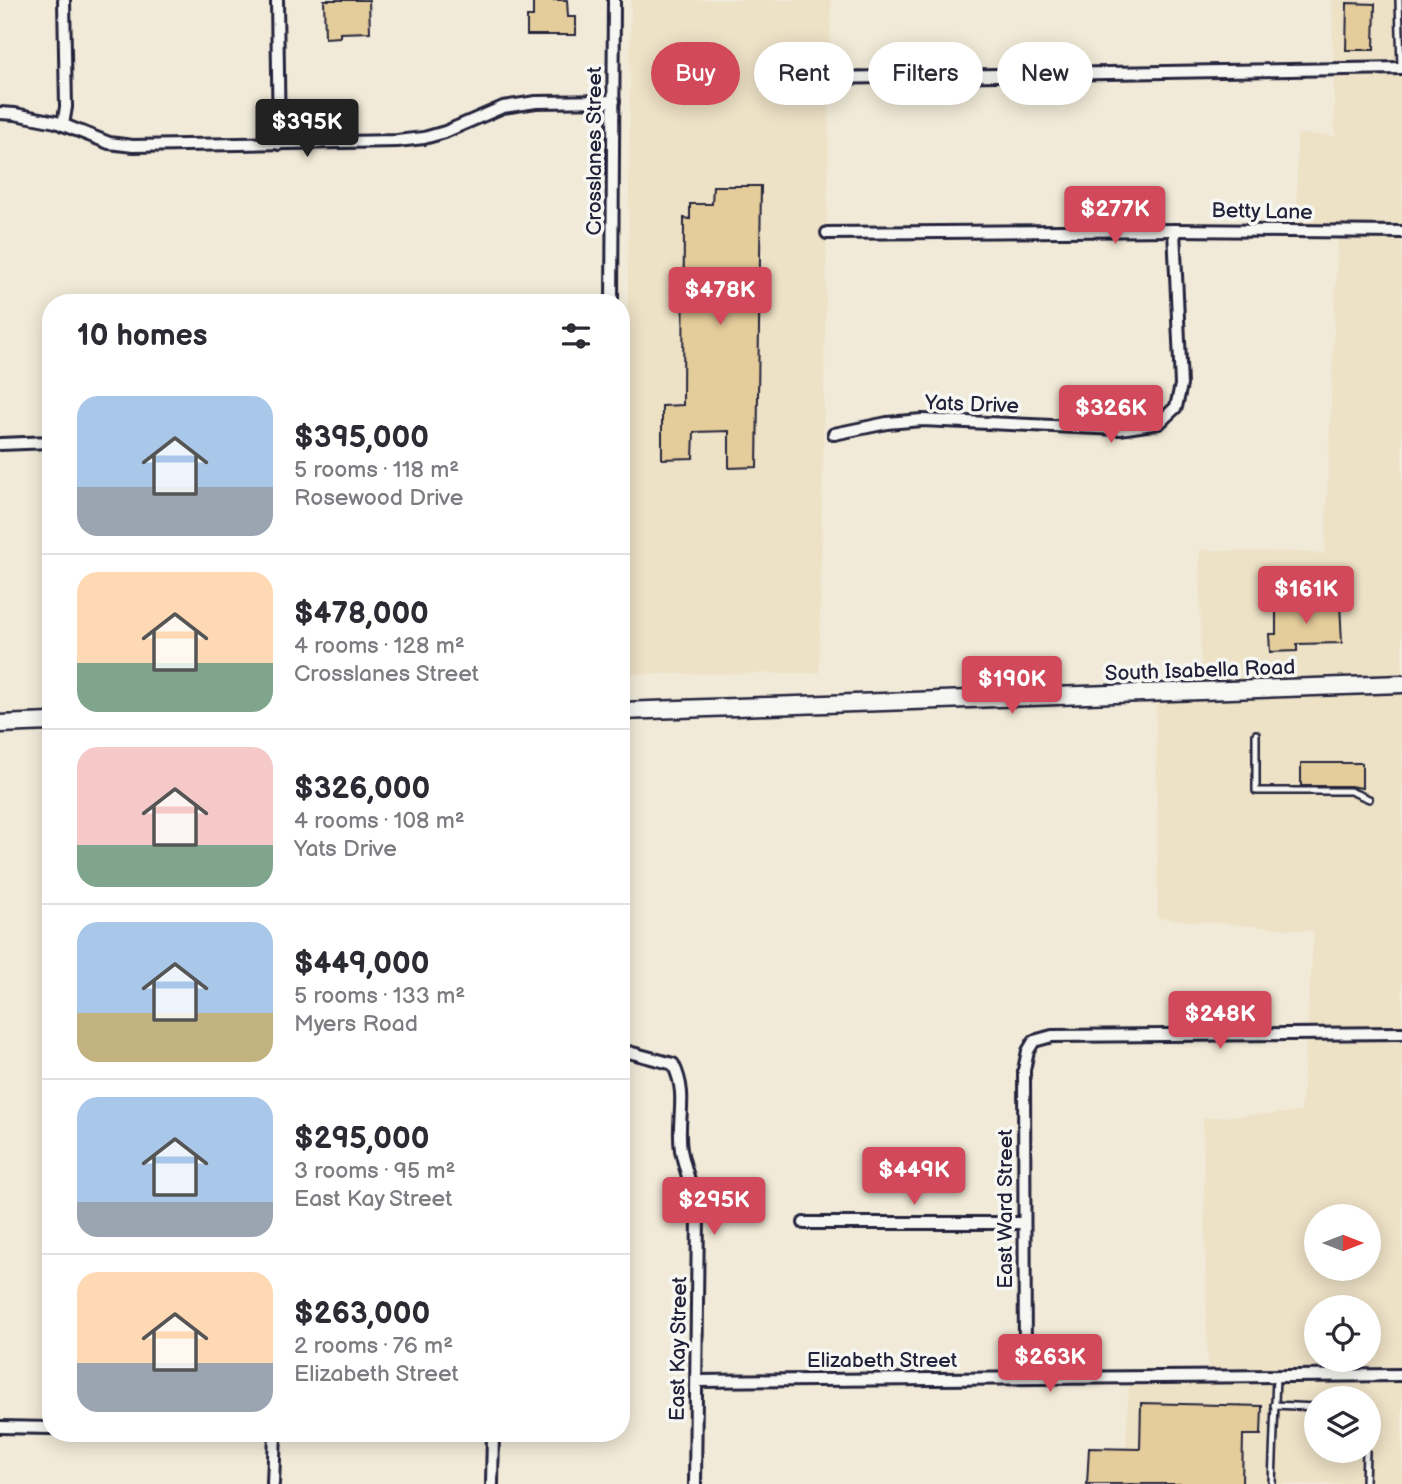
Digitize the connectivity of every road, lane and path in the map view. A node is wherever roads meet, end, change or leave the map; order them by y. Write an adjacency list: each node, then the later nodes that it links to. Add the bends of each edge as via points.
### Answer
1 (64, 0): 10 (street)
2 (277, 0): 11 (street)
3 (614, 0): 8 (street, Crosslanes Street)
4 (1399, 0): 5 (lane)
5 (1401, 10): 6 (lane)
6 (1402, 68): 7 (street)
7 (854, 78)
8 (614, 101): 11 (street, via 503,107 424,138); 15 (street, Crosslanes Street)
9 (0, 113): 10 (street)
10 (63, 125): 11 (street, via 109,143 133,146)
11 (279, 144)
12 (1174, 230): 13 (street, Betty Lane); 14 (street, Betty Lane); 16 (street, Yats Drive, via 1181,385 1176,407 1159,423 1120,429 922,420)
13 (1402, 232)
14 (827, 233)
15 (612, 294)
16 (834, 433)
17 (42, 442): 18 (street)
18 (0, 444)
19 (1402, 684): 20 (main road, South Isabella Road)
20 (630, 711)
21 (42, 722): 22 (main road)
22 (0, 724)
23 (1256, 734): 24 (lane, via 1256,791 1350,791)
24 (1368, 799)
25 (1402, 1033): 28 (street, East Ward Street, via 1052,1037 1034,1041 1024,1070)
26 (630, 1052): 32 (street, East Kay Street, via 673,1064 682,1080 681,1150 698,1213)
27 (804, 1223): 28 (street)
28 (1023, 1223): 31 (street, East Ward Street)
29 (1402, 1375): 30 (street, Elizabeth Street)
30 (1276, 1376): 31 (street, Elizabeth Street); 33 (lane)
31 (1025, 1378): 32 (street, Elizabeth Street)
32 (697, 1381): 42 (street, East Kay Street)
33 (1274, 1405): 34 (lane); 43 (lane)
34 (1304, 1406)
35 (0, 1427): 36 (street)
36 (42, 1428)
37 (275, 1442): 40 (street)
38 (494, 1442): 41 (street)
39 (1366, 1463): 44 (lane)
40 (274, 1484)
41 (492, 1484)
42 (695, 1484)
43 (1272, 1484)
44 (1365, 1484)

